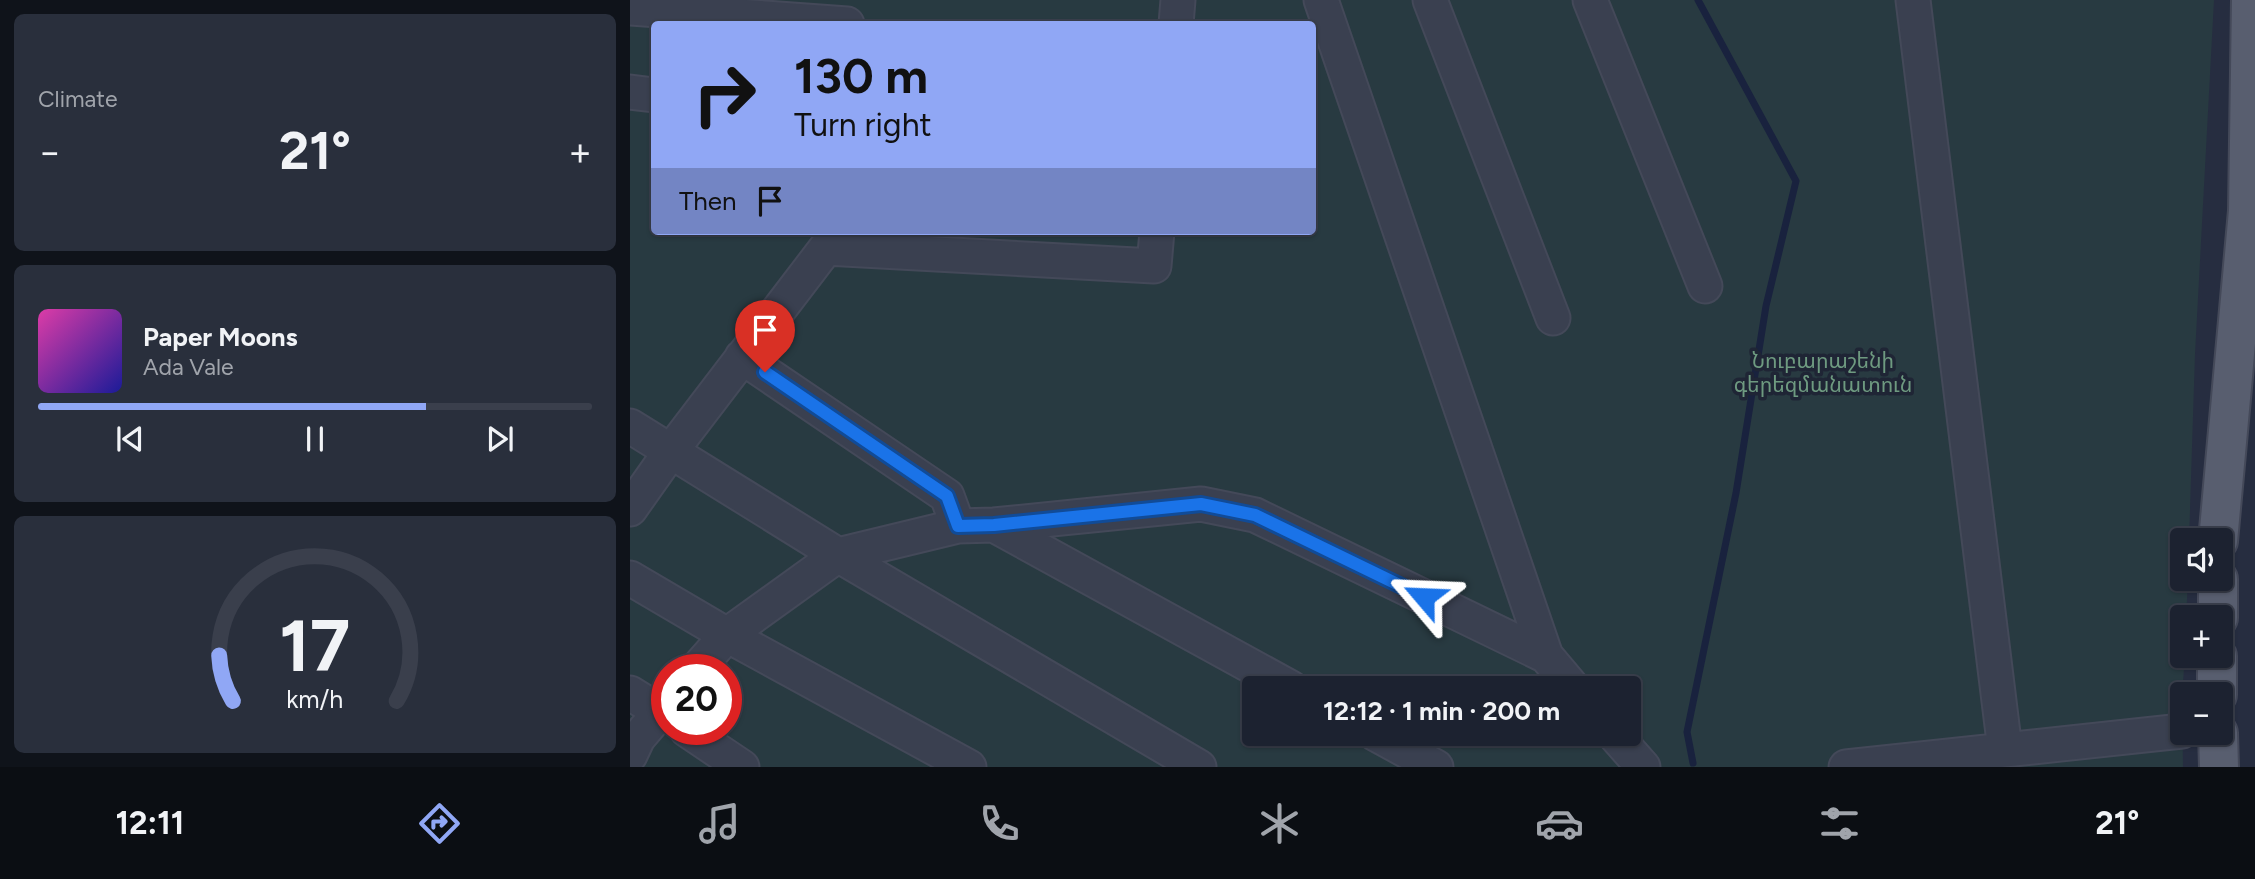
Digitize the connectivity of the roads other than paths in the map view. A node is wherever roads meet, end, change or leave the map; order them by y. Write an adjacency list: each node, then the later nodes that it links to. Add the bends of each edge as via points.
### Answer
1 (1178, 0): 10 (lane)
2 (1321, 0): 27 (lane)
3 (1430, 0): 15 (lane)
4 (1590, 0): 14 (lane)
5 (1913, 0): 38 (lane)
6 (2251, 0): 22 (main road, via 2248,211)
7 (630, 8): 8 (lane)
8 (697, 13): 9 (lane)
9 (806, 21)
10 (1176, 21)
11 (630, 92): 12 (lane)
12 (651, 95)
13 (1157, 235): 16 (lane, via 1154,266 826,247)
14 (1705, 286)
15 (1553, 318)
16 (742, 357): 18 (lane); 21 (lane, via 947,496)
17 (630, 426): 18 (lane)
18 (671, 451): 19 (lane); 23 (lane)
19 (630, 509)
20 (994, 525): 21 (lane); 27 (lane, via 1201,504 1255,515); 28 (lane)
21 (958, 526): 23 (lane)
22 (2219, 528)
23 (838, 555): 25 (lane); 42 (lane)
24 (630, 578): 25 (lane)
25 (727, 635): 26 (lane); 41 (lane)
26 (710, 654)
27 (1546, 656): 29 (lane)
28 (1269, 676)
29 (1563, 676)
30 (630, 693): 31 (lane)
31 (651, 705)
32 (651, 729): 39 (lane, via 638,738)
33 (2170, 731): 38 (lane)
34 (712, 745): 40 (lane)
35 (2218, 745): 46 (main road)
36 (1398, 746): 43 (lane)
37 (1624, 746): 44 (lane)
38 (2005, 750): 45 (lane)
39 (630, 755)
40 (742, 767)
41 (969, 767)
42 (1199, 767)
43 (1436, 767)
44 (1643, 767)
45 (1846, 767)
46 (2219, 767)

